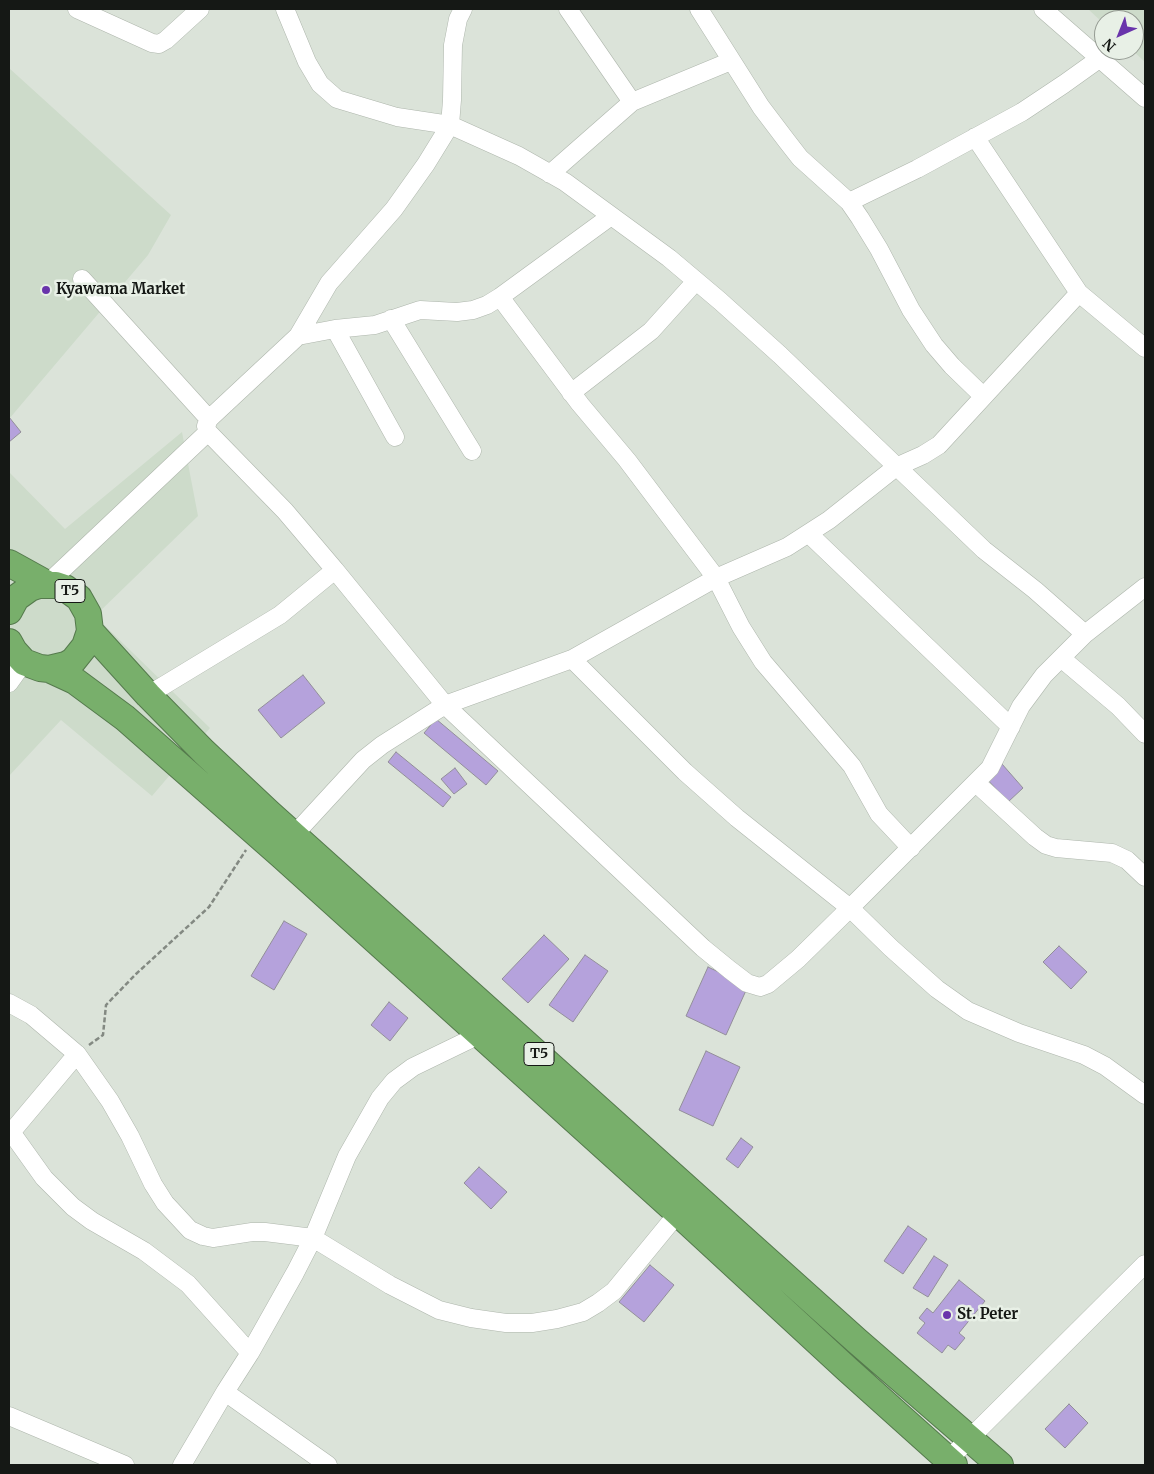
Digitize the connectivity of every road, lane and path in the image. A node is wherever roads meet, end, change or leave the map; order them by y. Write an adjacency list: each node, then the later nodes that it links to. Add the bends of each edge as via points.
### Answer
1 (77, 9): 2 (street, via 159,44)
2 (200, 9)
3 (285, 9): 14 (street, via 307,62 320,84 337,98 397,117)
4 (463, 9): 14 (street, via 453,44)
5 (568, 9): 13 (street)
6 (699, 9): 11 (street)
7 (1043, 9): 8 (street)
8 (1094, 54)
9 (1096, 60): 15 (street, via 1043,99)
10 (1101, 60): 12 (street)
11 (731, 62): 13 (street); 17 (street, via 800,158)
12 (1145, 98)
13 (632, 102): 16 (street)
14 (450, 124): 16 (street); 25 (street, via 394,209 329,283)
15 (976, 137): 17 (street); 21 (street)
16 (550, 174): 18 (street)
17 (849, 202): 28 (street, via 934,345)
18 (611, 216): 20 (street); 22 (street)
19 (82, 279): 29 (street)
20 (696, 281): 27 (street, via 651,331); 32 (street, via 780,355)
21 (1079, 293): 26 (street); 28 (street)
22 (500, 297): 23 (street, via 473,310 420,310); 27 (street)
23 (391, 319): 24 (street, via 375,325); 31 (street)
24 (335, 329): 25 (street); 30 (street)
25 (298, 336): 29 (street)
26 (1145, 348)
27 (571, 394): 36 (street, via 627,460)
28 (983, 396): 32 (street, via 939,445)
29 (208, 426): 35 (street); 37 (street)
30 (395, 437)
31 (472, 451)
32 (896, 467): 33 (street); 41 (street, via 984,550)
33 (809, 534): 36 (street); 49 (street)
34 (9, 563): 37 (highway, T5)
35 (335, 570): 47 (street, via 280,615); 48 (street)
36 (716, 578): 44 (street); 54 (street, via 763,662 852,766 879,814)
37 (47, 584): 39 (highway, T5, via 23,592); 40 (highway, T5, via 65,588 79,598 88,614)
38 (1145, 588): 41 (street)
39 (9, 611)
40 (90, 631): 45 (highway, via 85,646 73,660); 47 (highway, T5)
41 (1085, 634): 43 (street)
42 (17, 652): 45 (highway, T5, via 40,668); 46 (street)
43 (1061, 658): 49 (street, via 1021,706); 50 (street, via 1118,706)
44 (572, 659): 48 (street); 56 (street, via 685,772)
45 (49, 669): 52 (highway, T5, via 75,681 119,713)
46 (9, 683)
47 (148, 695): 53 (highway, T5)
48 (445, 705): 53 (street, via 363,760); 56 (street, via 703,948 754,986 768,984)
49 (1012, 727): 51 (street, via 990,768)
50 (1145, 734)
51 (976, 783): 54 (street); 55 (street, via 1046,845 1112,853 1127,860)
52 (257, 835): 58 (highway, T5); 59 (path, via 209,907 106,1006 103,1035)
53 (293, 836): 68 (highway, T5)
54 (911, 848): 56 (street)
55 (1145, 877)
56 (850, 908): 60 (street, via 924,977 968,1011 1084,1055)
57 (9, 1003): 59 (street, via 31,1016)
58 (479, 1034): 62 (highway, T5); 63 (street, via 413,1067 394,1081 370,1114 347,1156)
59 (77, 1054): 61 (street); 63 (street, via 110,1101 153,1184 190,1230 213,1238 252,1232)
60 (1145, 1095)
61 (9, 1132): 65 (street, via 44,1178 73,1208 144,1251 188,1284)
62 (678, 1213): 63 (street, via 614,1291 598,1304 583,1312 532,1323 506,1324 439,1310 390,1285); 69 (highway, T5)
63 (313, 1238): 65 (street)
64 (1145, 1264): 68 (street)
65 (250, 1353): 66 (street)
66 (225, 1392): 71 (street); 72 (street)
67 (9, 1416): 70 (street)
68 (970, 1439): 69 (street); 73 (highway, T5)
69 (951, 1463)
70 (125, 1465)
71 (182, 1465)
72 (328, 1465)
73 (1000, 1465)

